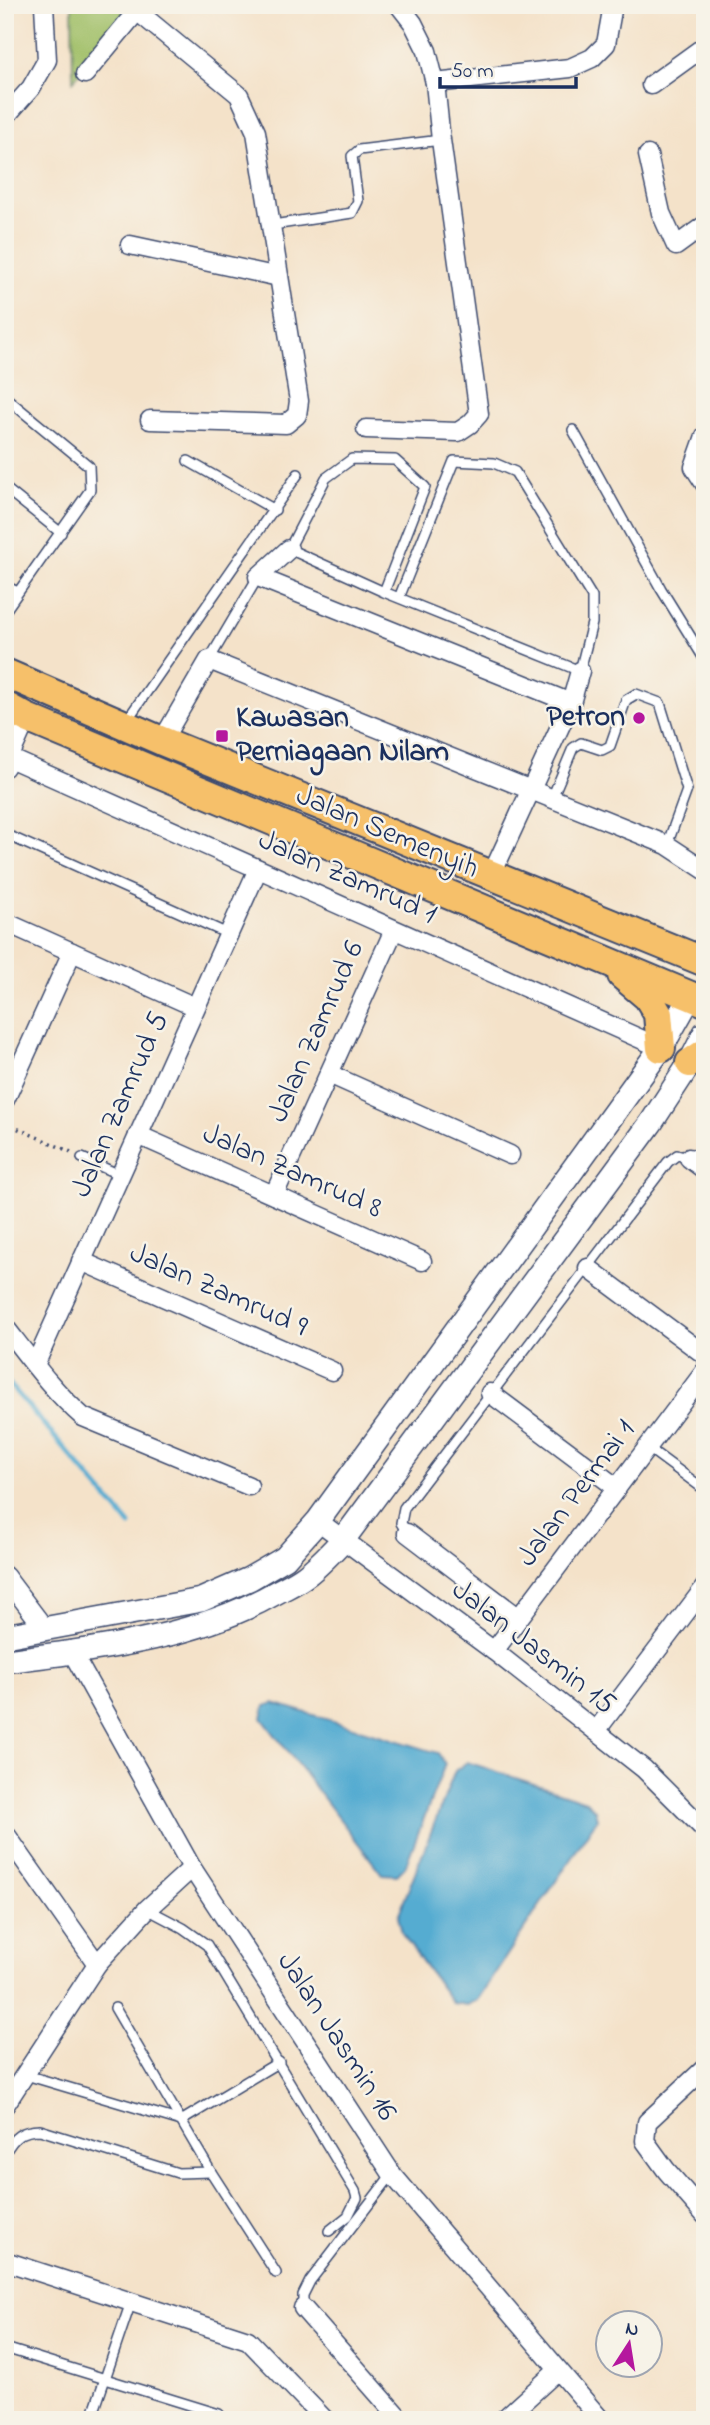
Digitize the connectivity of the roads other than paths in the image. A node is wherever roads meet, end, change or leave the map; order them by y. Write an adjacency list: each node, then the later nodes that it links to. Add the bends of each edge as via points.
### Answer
1 (44, 5): 9 (street, via 47,60 31,88)
2 (399, 5): 7 (street, via 427,51)
3 (613, 5): 7 (street, via 606,44 592,58 569,68)
4 (139, 8): 6 (street); 12 (street, via 239,95 256,132)
5 (705, 46): 8 (street)
6 (85, 74)
7 (435, 83): 10 (street)
8 (651, 85)
9 (5, 117)
10 (441, 140): 12 (lane, via 359,150 352,156 358,201 352,213); 18 (street, via 479,414 458,432)
11 (648, 155): 13 (street, via 661,213 676,246)
12 (273, 225): 15 (street)
13 (705, 225)
14 (131, 245): 15 (street)
15 (279, 277): 17 (street, via 299,401 297,415 286,424)
16 (5, 397): 27 (lane, via 89,466 90,490)
17 (150, 420)
18 (366, 429)
19 (573, 430): 37 (lane)
20 (705, 436): 23 (street, via 695,467)
21 (188, 461): 25 (lane)
22 (298, 474): 25 (lane)
23 (705, 484)
24 (5, 488): 27 (lane)
25 (275, 510): 42 (lane)
26 (409, 528): 28 (lane); 29 (lane, via 425,487 395,460 352,459 326,478); 33 (lane)
27 (61, 533): 32 (lane)
28 (425, 534): 34 (lane); 38 (lane, via 454,461 494,464 515,472 592,597 592,623)
29 (289, 549): 30 (street); 33 (lane)
30 (258, 577): 36 (lane); 40 (street)
31 (5, 586): 32 (lane)
32 (18, 592): 35 (lane)
33 (384, 592): 34 (lane)
34 (399, 598): 38 (lane)
35 (5, 611)
36 (209, 660): 43 (street); 45 (street)
37 (705, 660)
38 (580, 671): 40 (street)
39 (5, 673): 42 (main road, Jalan Semenyih)
40 (570, 703): 45 (street)
41 (16, 712): 44 (street); 57 (main road, Jalan Semenyih)
42 (124, 724): 43 (main road, Jalan Semenyih)
43 (162, 741): 51 (main road, Jalan Semenyih)
44 (7, 760): 49 (street, Jalan Zamrud 1)
45 (531, 789): 46 (street); 51 (street)
46 (552, 798): 48 (street); 48 (lane, via 573,748 581,743 602,750 610,746 625,700 636,694 660,703 687,790)
47 (5, 834): 55 (lane)
48 (667, 845): 50 (street)
49 (258, 869): 54 (street, Jalan Zamrud 1); 55 (street, Jalan Zamrud 5)
50 (705, 870)
51 (491, 876): 52 (main road, Jalan Semenyih)
52 (540, 896): 58 (main road, Jalan Semenyih); 59 (main road, via 580,925 687,969)
53 (5, 922): 56 (street)
54 (394, 930): 62 (street, Jalan Zamrud 1); 64 (street, Jalan Zamrud 6)
55 (228, 934): 60 (street, Jalan Zamrud 5)
56 (72, 952): 60 (street); 65 (street)
57 (599, 958): 59 (main road, Jalan Semenyih); 62 (main road, via 648,997 659,1014)
58 (705, 962)
59 (701, 993): 62 (street)
60 (195, 1007): 66 (street, Jalan Zamrud 5)
61 (705, 1033): 63 (street)
62 (661, 1048): 86 (street)
63 (697, 1058): 88 (street)
64 (329, 1074): 67 (street); 72 (street, Jalan Zamrud 6)
65 (5, 1100)
66 (138, 1135): 71 (street, Jalan Zamrud 5); 72 (street, Jalan Zamrud 8)
67 (510, 1155)
68 (82, 1158): 71 (lane)
69 (689, 1158): 70 (street); 75 (lane, via 677,1155 668,1162)
70 (705, 1170)
71 (120, 1175): 73 (street, Jalan Zamrud 5)
72 (274, 1195): 74 (street, Jalan Zamrud 8)
73 (81, 1261): 78 (street, Jalan Zamrud 5); 79 (street, Jalan Zamrud 9)
74 (422, 1261)
75 (588, 1268): 77 (street); 81 (lane)
76 (5, 1327): 78 (street)
77 (705, 1355)
78 (35, 1365): 83 (street, via 83,1417)
79 (332, 1371)
80 (705, 1371): 82 (street, Jalan Permai 1)
81 (490, 1393): 84 (street); 87 (lane, via 404,1508 401,1523)
82 (647, 1447): 84 (street, Jalan Permai 1); 85 (lane)
83 (249, 1486)
84 (617, 1488): 91 (street, Jalan Permai 1)
85 (705, 1490)
86 (318, 1521): 88 (street, Jalan Jasmin 15); 92 (street, via 285,1558 201,1600)
87 (407, 1534): 91 (street)
88 (343, 1540): 94 (street, Jalan Jasmin 15); 95 (street, via 305,1577 212,1623)
89 (5, 1576): 92 (street)
90 (705, 1587): 97 (street)
91 (519, 1618): 94 (street, Jalan Permai 1)
92 (45, 1629): 93 (street)
93 (5, 1636)
94 (494, 1651): 97 (street, Jalan Jasmin 15)
95 (72, 1652): 96 (street); 100 (street, Jalan Jasmin 16)
96 (5, 1661)
97 (596, 1731): 98 (street, Jalan Jasmin 15, via 644,1769)
98 (705, 1830)
99 (6, 1836): 102 (street)
100 (192, 1868): 101 (street); 111 (street, Jalan Jasmin 16)
101 (147, 1909): 102 (street); 104 (lane, via 207,1945)
102 (97, 1964): 106 (street)
103 (115, 2008): 108 (lane)
104 (279, 2062): 108 (lane); 113 (lane, via 357,2198 348,2216)
105 (705, 2068): 112 (street, via 647,2122 645,2141)
106 (26, 2075): 107 (street); 108 (lane)
107 (5, 2105)
108 (181, 2121): 110 (lane)
109 (5, 2153): 110 (lane, via 20,2133 40,2130 178,2173)
110 (211, 2172): 115 (lane)
111 (392, 2175): 117 (lane, via 310,2281); 119 (street, Jalan Jasmin 16)
112 (705, 2215)
113 (329, 2231)
114 (5, 2261): 116 (street)
115 (276, 2273)
116 (131, 2302): 120 (lane); 123 (street, via 248,2340)
117 (303, 2308): 124 (street)
118 (5, 2348): 120 (lane)
119 (557, 2371): 125 (street); 126 (street, Jalan Jasmin 16)
120 (106, 2378): 121 (lane); 122 (lane, via 219,2414)
121 (91, 2420)
122 (224, 2420)
123 (325, 2420)
124 (401, 2420)
125 (503, 2420)
126 (601, 2420)

